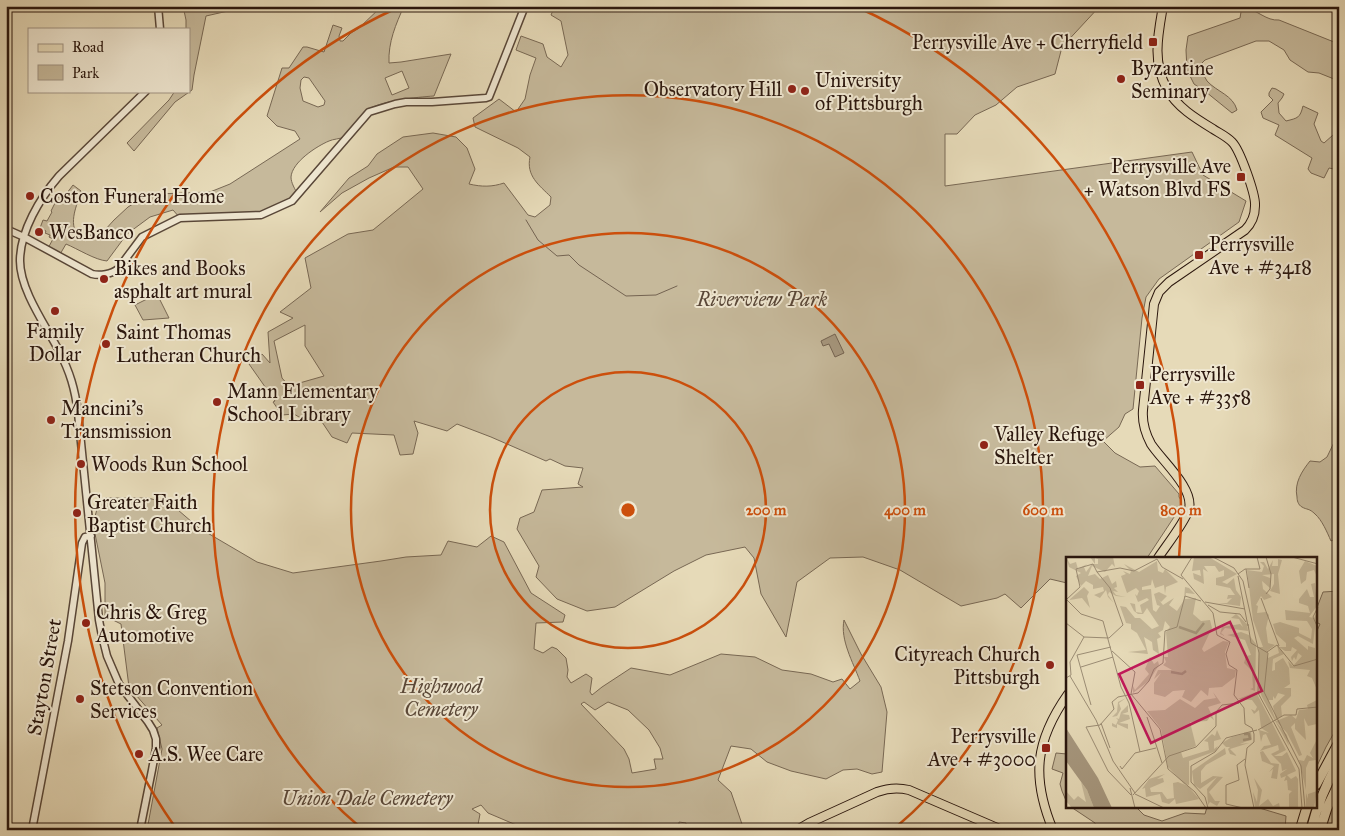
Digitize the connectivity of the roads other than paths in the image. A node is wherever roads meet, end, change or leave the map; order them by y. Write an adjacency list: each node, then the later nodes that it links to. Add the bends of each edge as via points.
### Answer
1 (158, 6): 4 (street)
2 (525, 6): 7 (street, via 489,97 406,102 369,112 289,204 258,216 180,218 142,238 114,272 96,275)
3 (1163, 6): 9 (main road, via 1157,53 1166,87 1182,108 1234,145 1253,191 1255,205 1251,222 1245,230 1169,282 1154,304 1142,410 1144,427 1151,443 1190,501 1185,518)
4 (160, 28)
5 (145, 92): 7 (street, via 50,186)
6 (6, 229): 7 (street)
7 (24, 237): 8 (street, via 20,260 23,283 74,387)
8 (90, 536): 16 (street, Stayton Street, via 85,537 82,543 68,641); 17 (street, via 99,620 107,656 119,684 148,722 156,739)
9 (1159, 557)
10 (1066, 697): 20 (main road, via 1049,725 1040,755 1041,794)
11 (1339, 742): 13 (highway)
12 (1339, 761): 22 (highway)
13 (1318, 781)
14 (1339, 783): 23 (highway, via 1327,808)
15 (1307, 808): 21 (highway)
16 (32, 830)
17 (140, 830)
18 (797, 830): 19 (main road, via 880,791 896,788 909,790)
19 (1002, 830)
20 (1052, 830)
21 (1300, 830)
22 (1311, 830)
23 (1322, 830)

